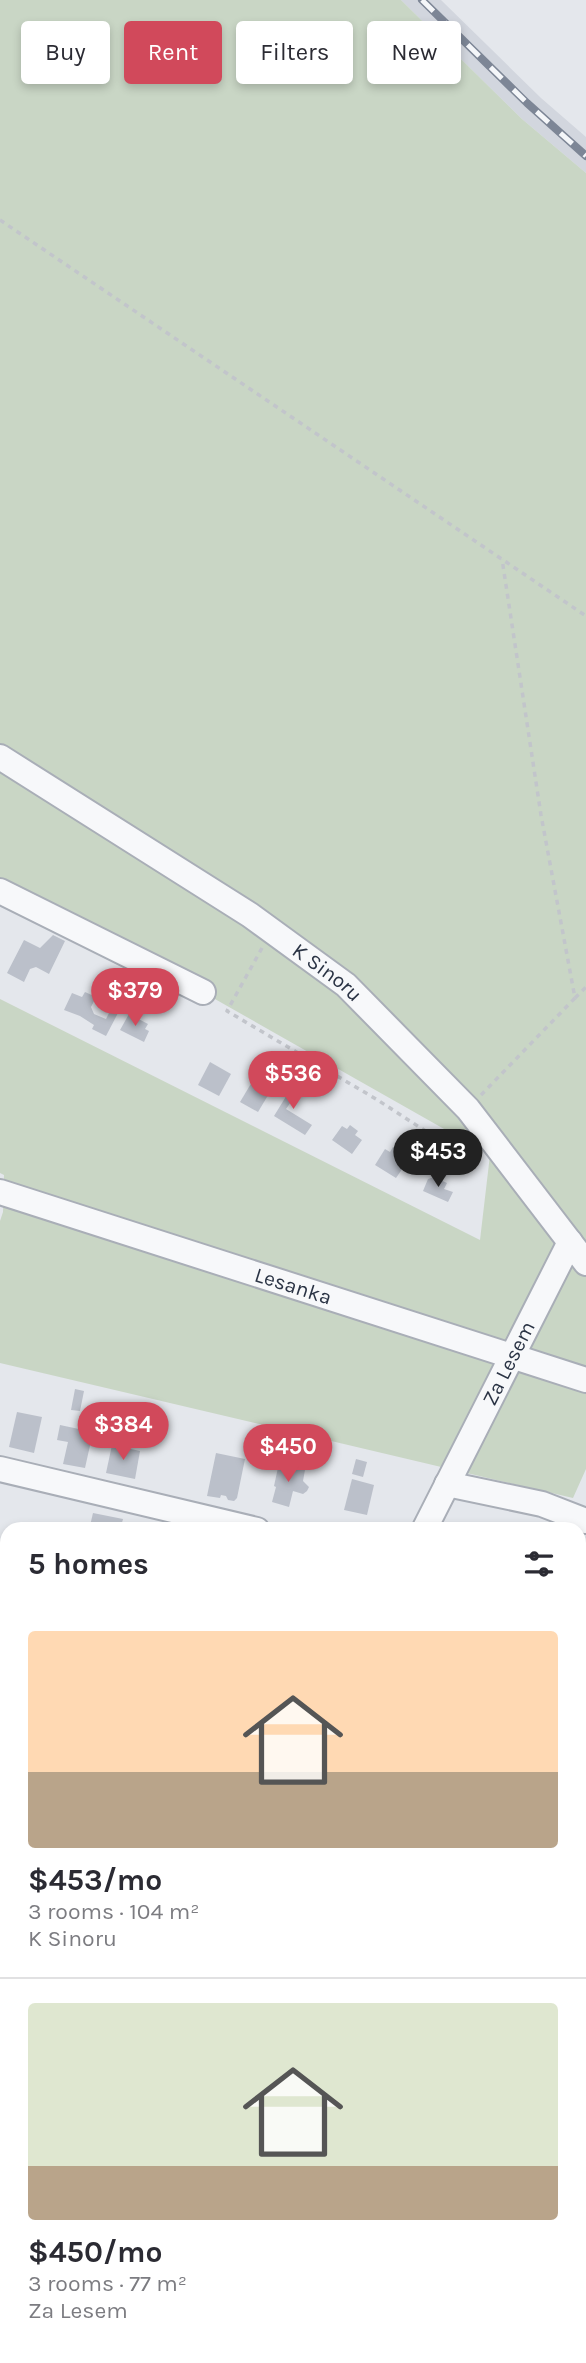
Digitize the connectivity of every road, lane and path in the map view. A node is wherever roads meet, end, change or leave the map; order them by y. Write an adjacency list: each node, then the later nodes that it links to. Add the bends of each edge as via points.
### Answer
1 (0, 220): 2 (path)
2 (502, 559): 3 (path); 9 (path, via 541,816)
3 (586, 616)
4 (0, 757): 6 (street, K Sinoru)
5 (0, 891): 8 (street)
6 (272, 931): 10 (street, K Sinoru, via 346,985); 11 (path, via 227,1011 444,1143)
7 (586, 987): 9 (path)
8 (203, 992)
9 (575, 998): 10 (path)
10 (468, 1109): 13 (street, K Sinoru)
11 (480, 1158)
12 (0, 1192): 15 (street, Lesanka)
13 (570, 1242): 14 (street, K Sinoru); 15 (street, Za Lesem)
14 (586, 1264)
15 (510, 1356): 16 (street, Lesanka); 18 (street, Za Lesem)
16 (586, 1380)
17 (0, 1469): 20 (street)
18 (447, 1484): 19 (street, via 542,1504); 21 (street, Za Lesem)
19 (586, 1521)
20 (223, 1522)
21 (428, 1522)

